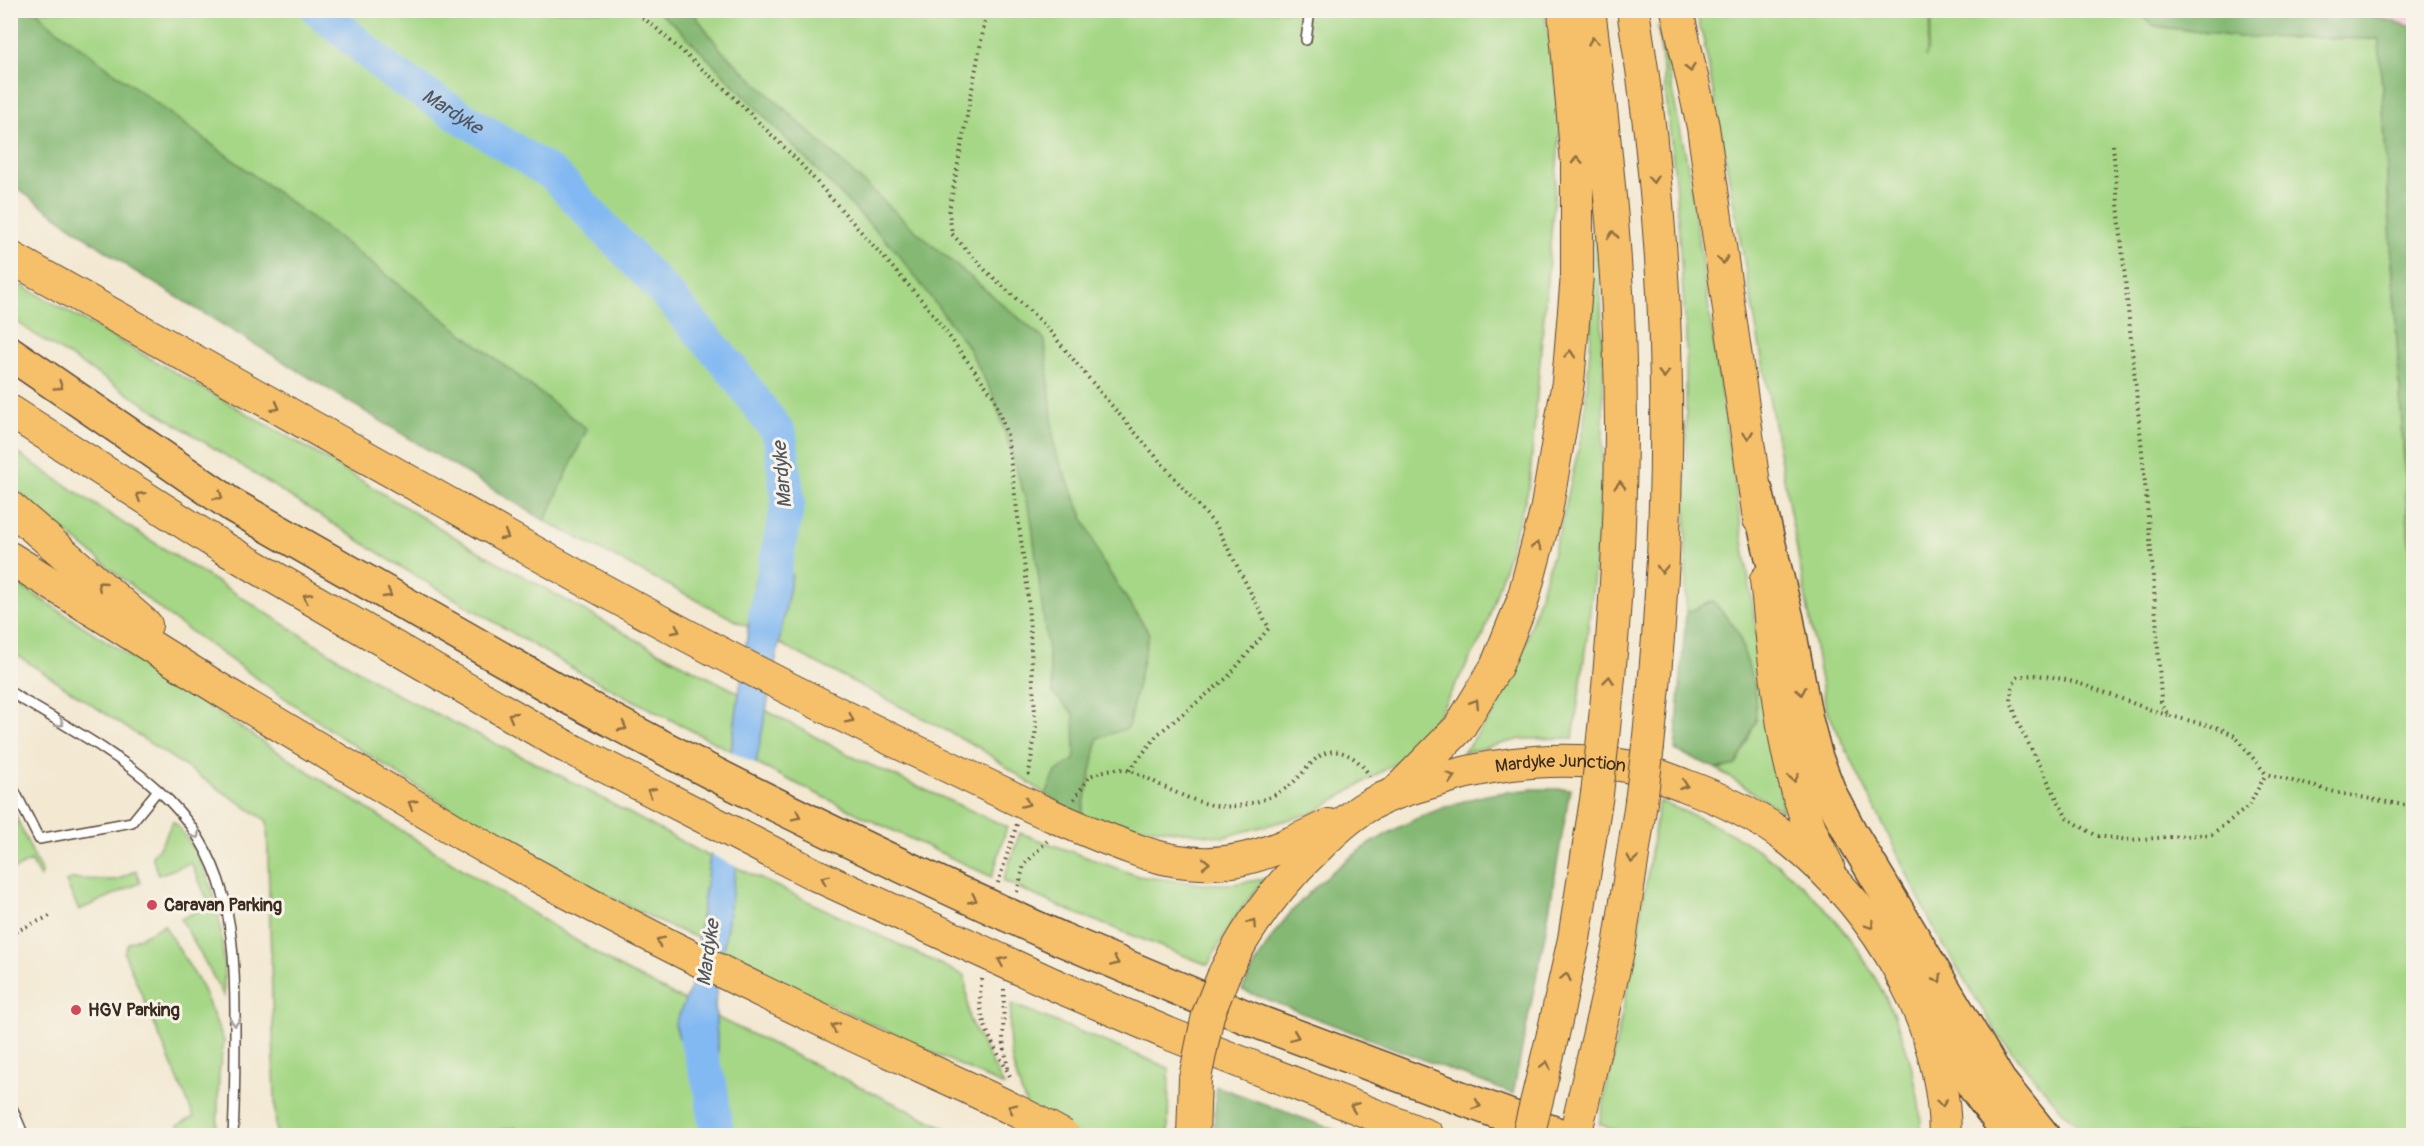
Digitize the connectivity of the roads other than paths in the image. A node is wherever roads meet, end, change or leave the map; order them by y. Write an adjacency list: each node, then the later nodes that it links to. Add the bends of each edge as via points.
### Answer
1 (1310, 10): 6 (lane)
2 (1564, 10): 19 (highway, one-way to 2, via 1459,728 1496,667 1522,603 1546,512 1568,382 1576,275 1577,163)
3 (1589, 10): 28 (highway, one-way to 3, bridge, via 1574,939 1597,794 1613,638 1620,503 1618,293 1607,148)
4 (1632, 10): 30 (highway, one-way to 30, bridge, via 1648,121 1661,270 1666,418 1663,567 1648,746 1619,947)
5 (1677, 10): 12 (highway, one-way to 12, via 1703,127)
6 (1305, 40)
7 (10, 235): 10 (highway)
8 (10, 257): 10 (highway)
9 (10, 353): 29 (highway, one-way to 29, bridge, via 232,505 572,699 799,817 1061,939 1253,1020)
10 (225, 378): 19 (highway, one-way to 19, bridge, via 622,601 818,703 1102,837 1149,854 1192,862 1246,860)
11 (10, 411): 27 (highway, one-way to 11, bridge, via 1167,1033 806,870 563,745 222,548)
12 (1756, 491): 20 (highway, one-way to 20, via 1778,683 1796,793 1810,830); 33 (highway, one-way to 33, via 1806,720 1830,794 1999,1081)
13 (10, 507): 16 (highway, one-way to 13)
14 (10, 558): 16 (highway)
15 (10, 692): 18 (lane, one-way to 18, via 111,754)
16 (224, 692): 25 (highway, one-way to 16, bridge, via 674,948 521,868)
17 (10, 783): 18 (lane, via 39,839 132,822)
18 (158, 790): 24 (lane, one-way to 24, via 209,854 227,903 235,980)
19 (1380, 801): 20 (highway, Mardyke Junction, one-way to 20, via 1461,774 1522,763 1628,766 1698,790 1746,813 1791,842); 26 (highway, Mardyke Junction, one-way to 19, bridge, via 1195,1078 1208,1015 1224,974 1253,921 1311,854)
20 (1839, 884): 21 (highway, Mardyke Junction, one-way to 21)
21 (1903, 976): 31 (highway, Mardyke Junction, one-way to 31, via 1932,1051); 32 (highway)
22 (10, 1103): 23 (lane)
23 (24, 1136)
24 (233, 1136)
25 (1064, 1136)
26 (1193, 1136)
27 (1428, 1136)
28 (1528, 1136)
29 (1562, 1136)
30 (1575, 1136)
31 (1945, 1136)
32 (2011, 1136)
33 (2043, 1136)

